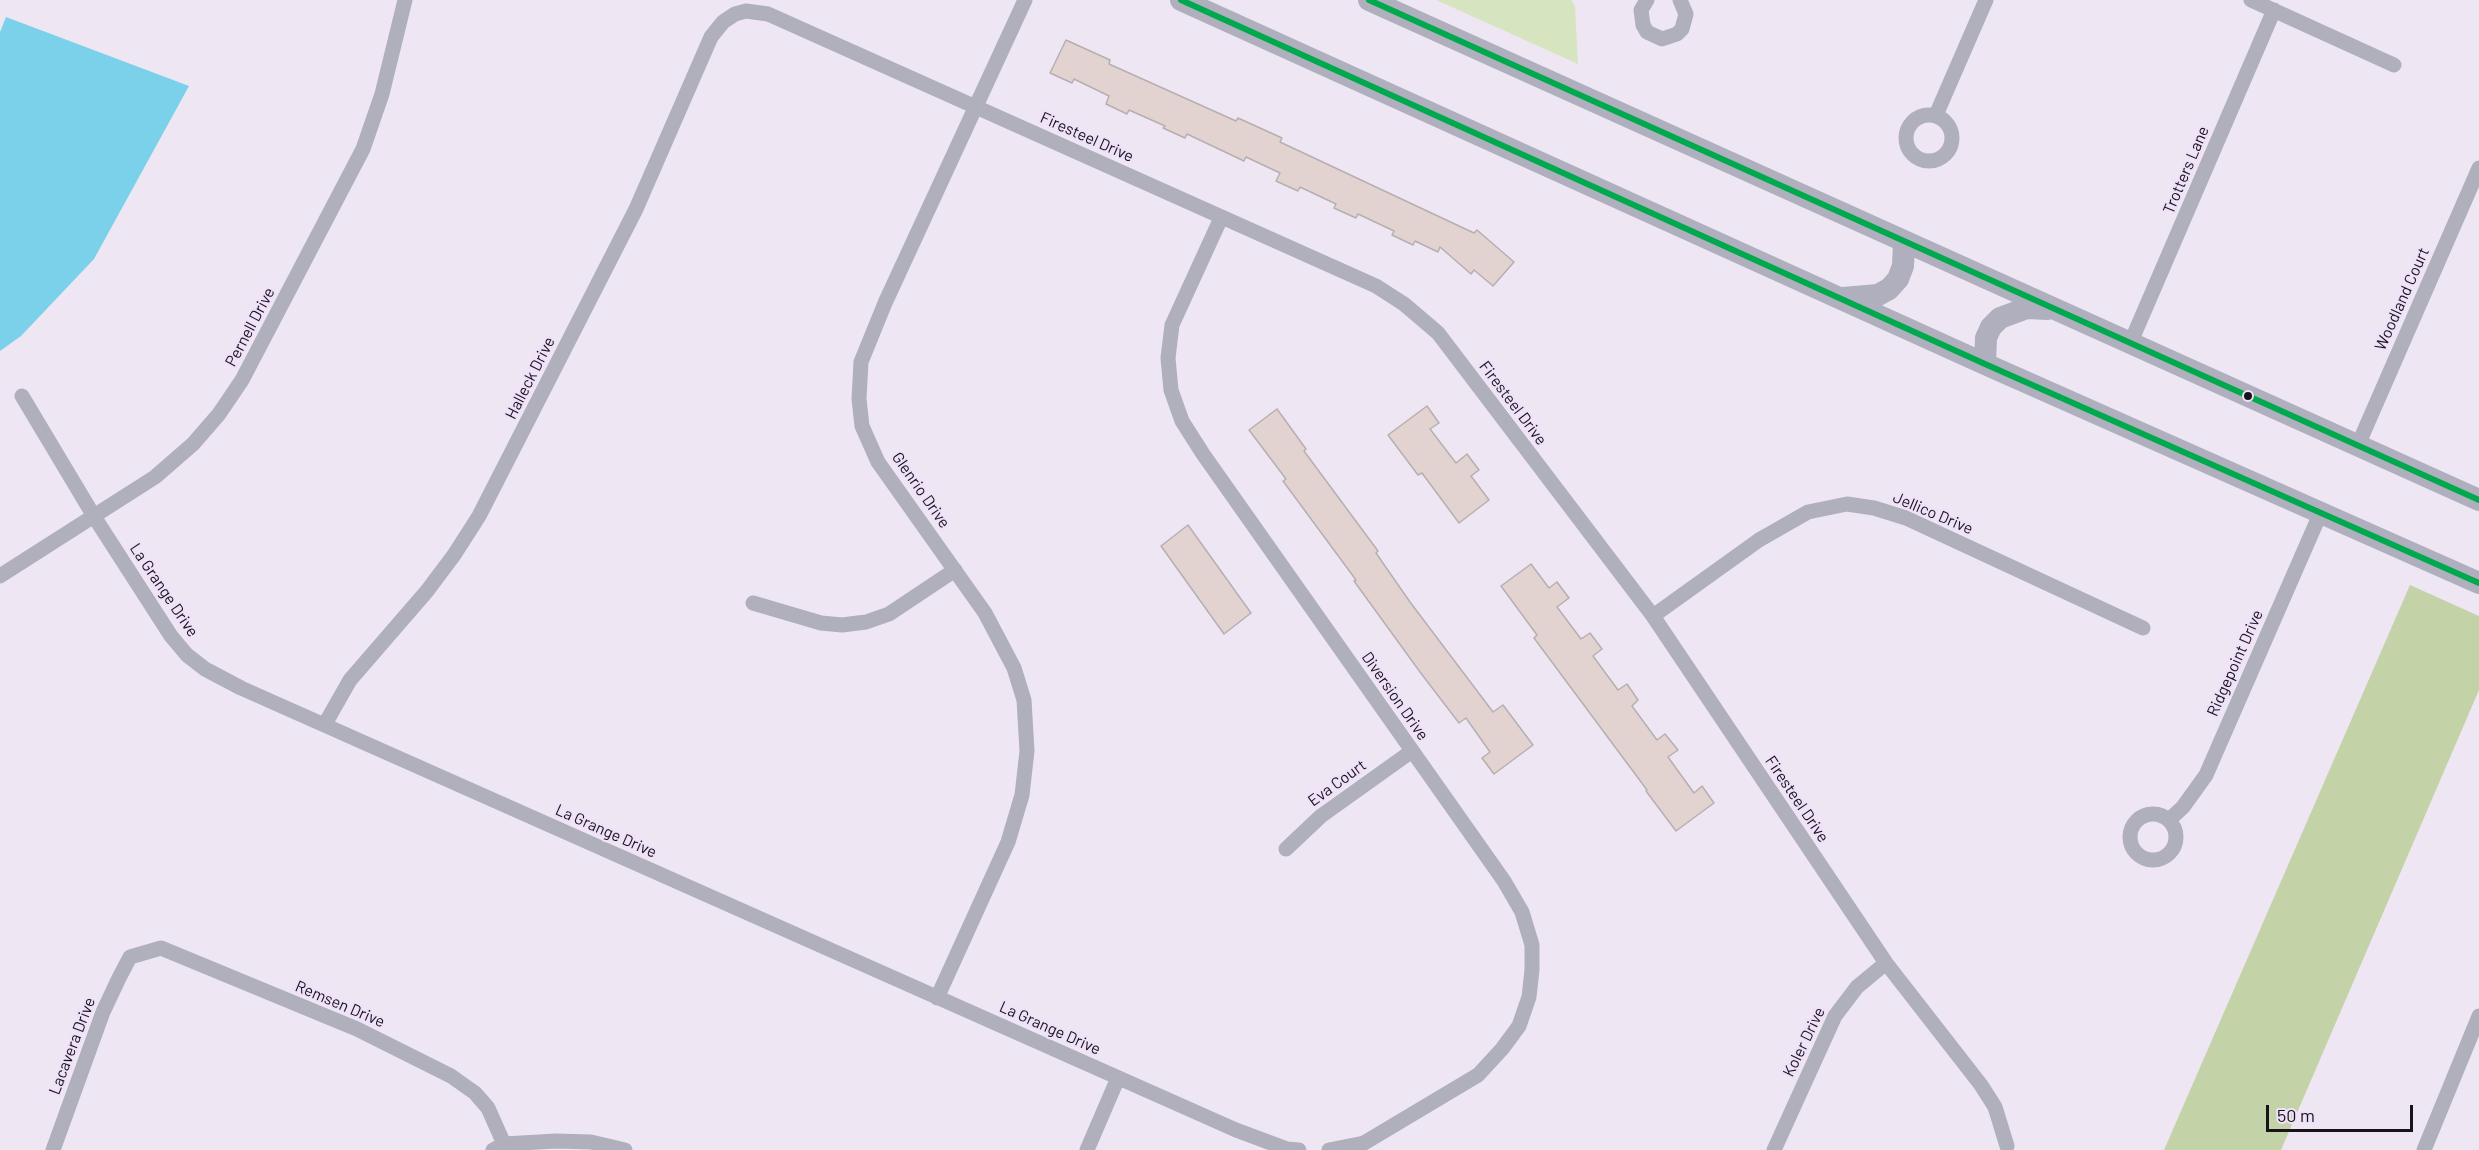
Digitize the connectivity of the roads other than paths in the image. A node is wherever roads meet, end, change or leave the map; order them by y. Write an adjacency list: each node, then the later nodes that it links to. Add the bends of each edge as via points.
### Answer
1 (405, 0): 25 (street, Pernell Drive, via 382,94 363,149 242,380 193,444 155,477)
2 (1025, 0): 12 (street, Glenrio Drive)
3 (1181, 0): 17 (main road)
4 (1369, 0): 16 (main road)
5 (1647, 0): 6 (street, via 1641,10 1643,25 1647,32 1662,39 1682,29 1686,14)
6 (1680, 0)
7 (1986, 0): 13 (street)
8 (2251, 0): 9 (street)
9 (2274, 10): 11 (street); 19 (street, Trotters Lane)
10 (723, 22): 12 (street, Firesteel Drive, via 746,11 768,14); 32 (street, Halleck Drive, via 702,55 636,209 479,516 427,591 350,680)
11 (2394, 65)
12 (976, 107): 15 (street, Firesteel Drive); 26 (street, Glenrio Drive, via 861,362 859,399 862,426 878,462)
13 (1936, 115)
14 (2479, 168): 22 (street, Woodland Court)
15 (1221, 218): 30 (street, Firesteel Drive, via 1376,286 1438,333); 33 (street, Diversion Drive, via 1172,325 1168,358 1171,390 1182,421)
16 (1904, 242): 17 (main road, via 1904,266 1888,289 1878,295); 18 (main road)
17 (1842, 298): 20 (main road)
18 (2052, 309): 19 (main road); 20 (main road, via 2027,308 2000,318 1986,338)
19 (2130, 344): 22 (main road)
20 (1985, 364): 24 (main road)
21 (22, 396): 25 (street, La Grange Drive)
22 (2358, 445): 23 (main road)
23 (2479, 500)
24 (2321, 512): 28 (main road); 34 (street, Ridgepoint Drive, via 2206,775)
25 (95, 518): 27 (street, Pernell Drive); 32 (street, La Grange Drive, via 187,656 241,688)
26 (955, 570): 29 (street, via 889,614 866,622 821,623); 38 (street, Glenrio Drive, via 985,613 1014,668 1024,700 1027,751 1022,795 1008,842)
27 (0, 576)
28 (2479, 584)
29 (753, 603)
30 (1653, 616): 31 (street, Jellico Drive, via 1759,540 1808,512 1847,504 1906,518); 37 (street, Firesteel Drive)
31 (2143, 628)
32 (325, 724): 38 (street, La Grange Drive)
33 (1412, 751): 35 (street, Eva Court, via 1321,816); 41 (street, Diversion Drive, via 1522,912 1532,945 1529,997 1519,1026 1478,1075)
34 (2169, 820)
35 (1286, 849)
36 (130, 957): 43 (street, Remsen Drive, via 161,948 378,1039 451,1076 488,1108); 44 (street, Lacavera Drive, via 103,1012)
37 (1886, 963): 42 (street, Firesteel Drive, via 1981,1084 1995,1107); 49 (street, Koler Drive, via 1857,987 1835,1016)
38 (937, 998): 40 (street, La Grange Drive)
39 (2479, 1016): 50 (street)
40 (1118, 1078): 46 (street); 47 (street, La Grange Drive, via 1236,1130)
41 (1366, 1146): 48 (street)
42 (2007, 1146)
43 (498, 1147): 45 (street, via 556,1141 591,1142)
44 (52, 1150)
45 (625, 1150)
46 (1087, 1150)
47 (1299, 1150)
48 (1329, 1150)
49 (1774, 1150)
50 (2424, 1150)

